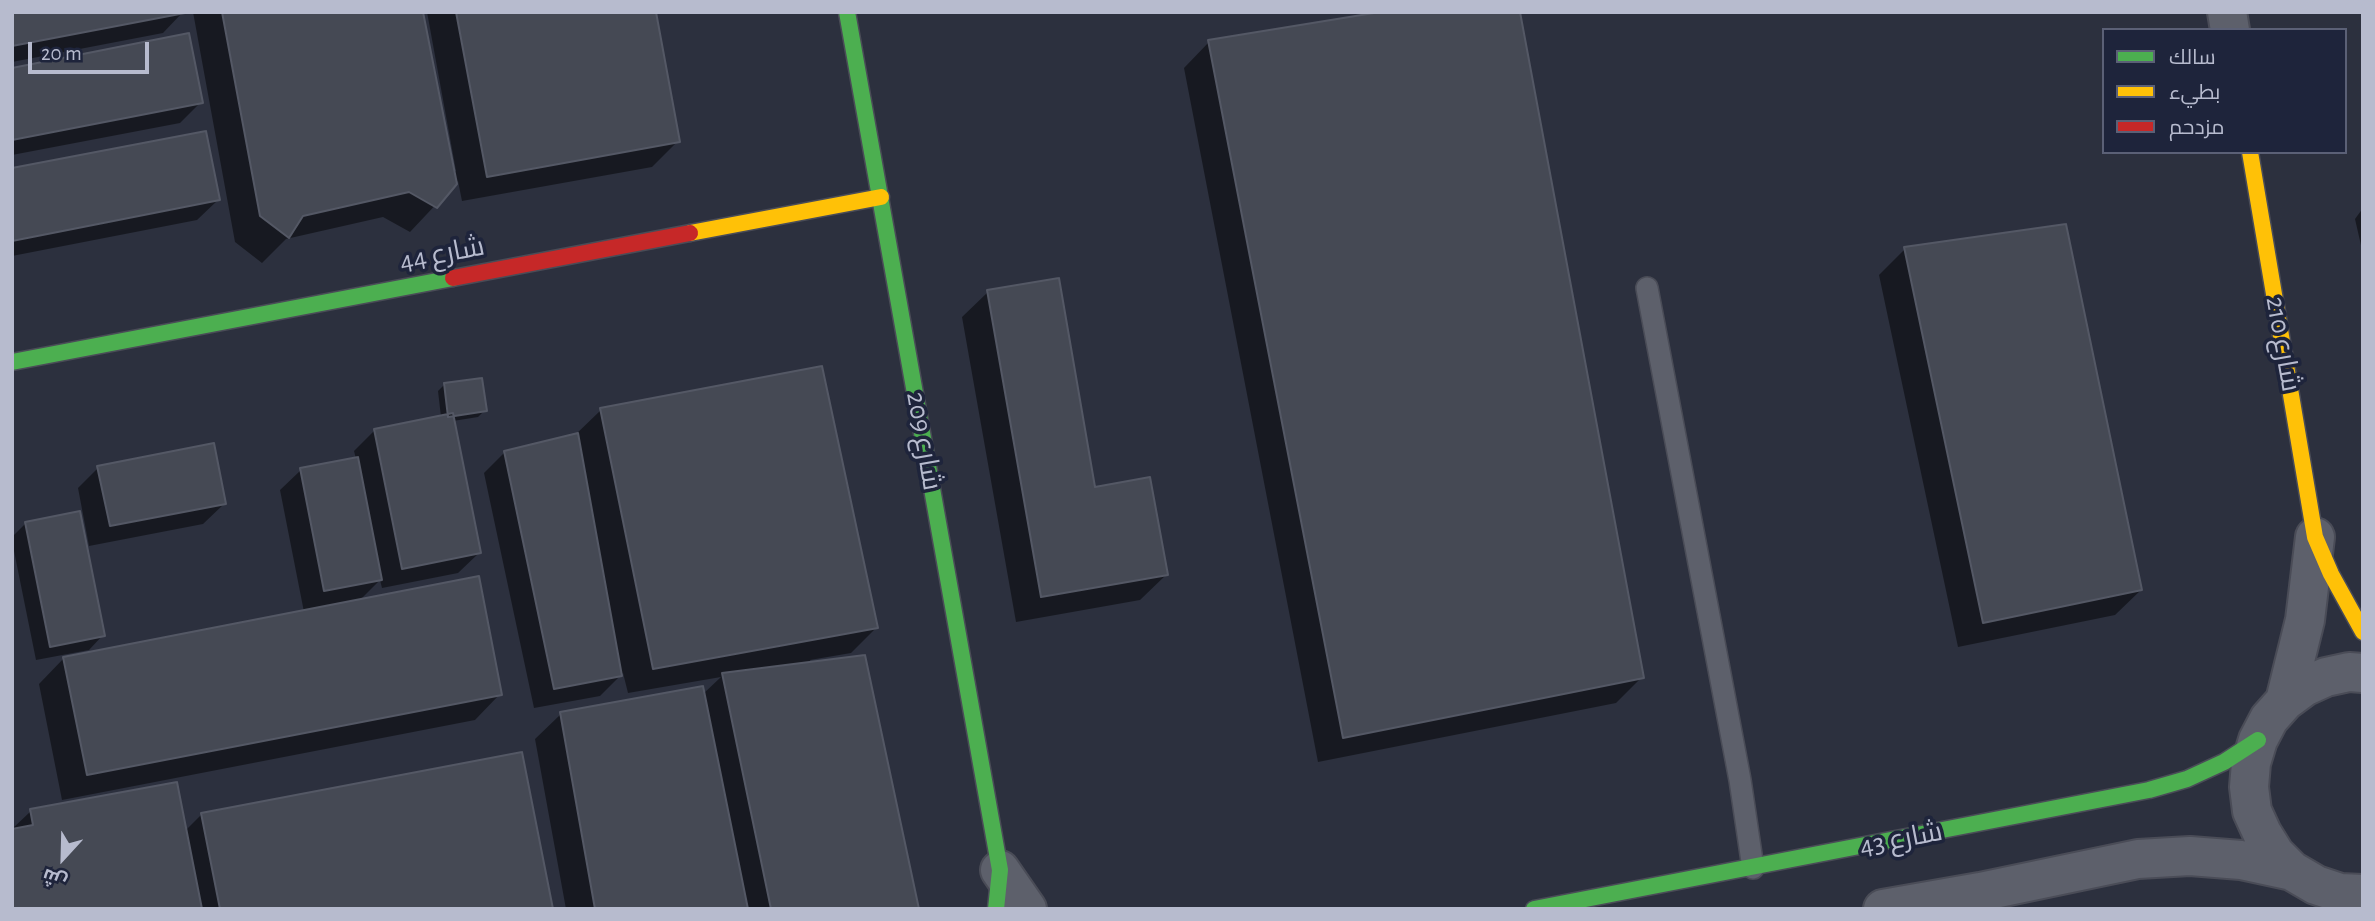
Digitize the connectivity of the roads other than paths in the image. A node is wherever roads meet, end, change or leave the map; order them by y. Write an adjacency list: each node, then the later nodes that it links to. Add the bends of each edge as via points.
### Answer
1 (847, 12): 3 (street, شارع 209)
2 (2250, 154): 6 (street, شارع 210)
3 (881, 197): 5 (street, شارع 44); 12 (street, شارع 209)
4 (1647, 288): 11 (lane, via 1741,780)
5 (12, 362)
6 (2315, 537): 7 (street, شارع 210); 9 (street, شارع 210, via 2305,620)
7 (2363, 632)
8 (2363, 673): 9 (street, via 2326,677)
9 (2285, 701): 10 (street)
10 (2258, 740): 11 (street, شارع 43, via 2187,779 2149,790); 13 (street, via 2251,763 2252,811 2275,854)
11 (1753, 868): 18 (street, شارع 43)
12 (1000, 870): 16 (street, شارع 209); 17 (street, شارع 209)
13 (2316, 888): 14 (street); 15 (street, via 2241,860 2190,856 2138,859)
14 (2363, 894)
15 (1982, 900): 19 (street)
16 (996, 909)
17 (1027, 909)
18 (1534, 909)
19 (1883, 909)

